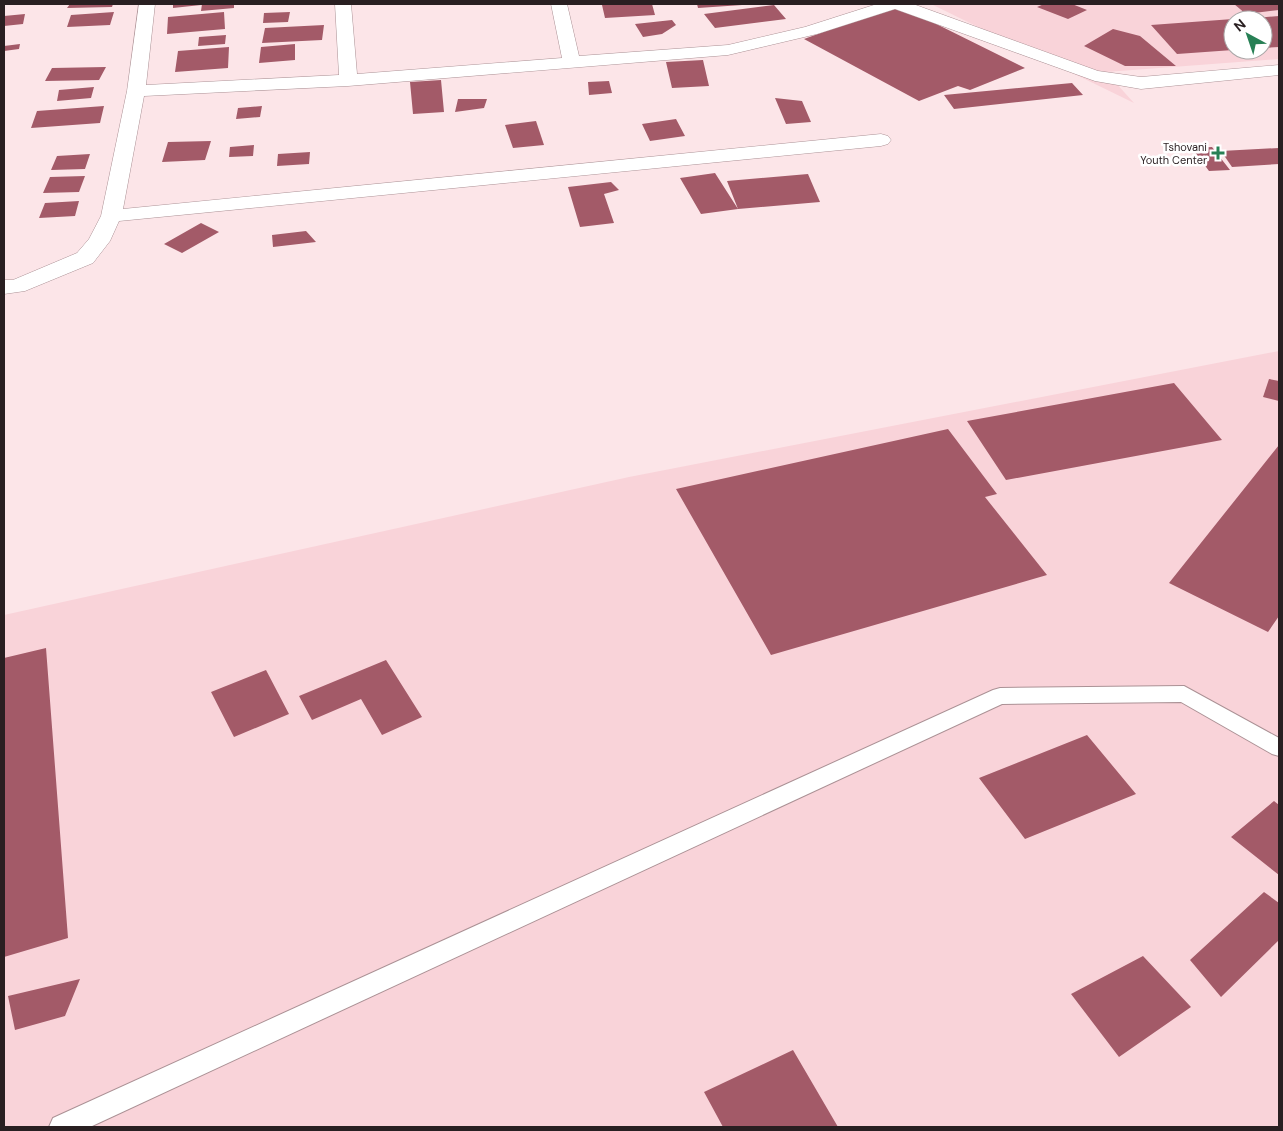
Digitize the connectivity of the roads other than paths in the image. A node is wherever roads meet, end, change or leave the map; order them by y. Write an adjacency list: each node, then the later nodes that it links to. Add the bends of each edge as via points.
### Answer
1 (147, 4): 9 (street)
2 (343, 4): 8 (street)
3 (559, 4): 6 (street)
4 (892, 4): 6 (street, via 781,40 737,48)
5 (898, 4): 7 (street, via 1095,76 1141,83)
6 (572, 63): 8 (street)
7 (1279, 70)
8 (348, 80): 9 (street)
9 (136, 91): 11 (street)
10 (880, 140): 11 (street)
11 (111, 216): 12 (street, via 98,242 85,258 17,286)
12 (4, 288)
13 (1279, 748): 14 (lane, via 1184,694 1000,696)
14 (62, 1127)

